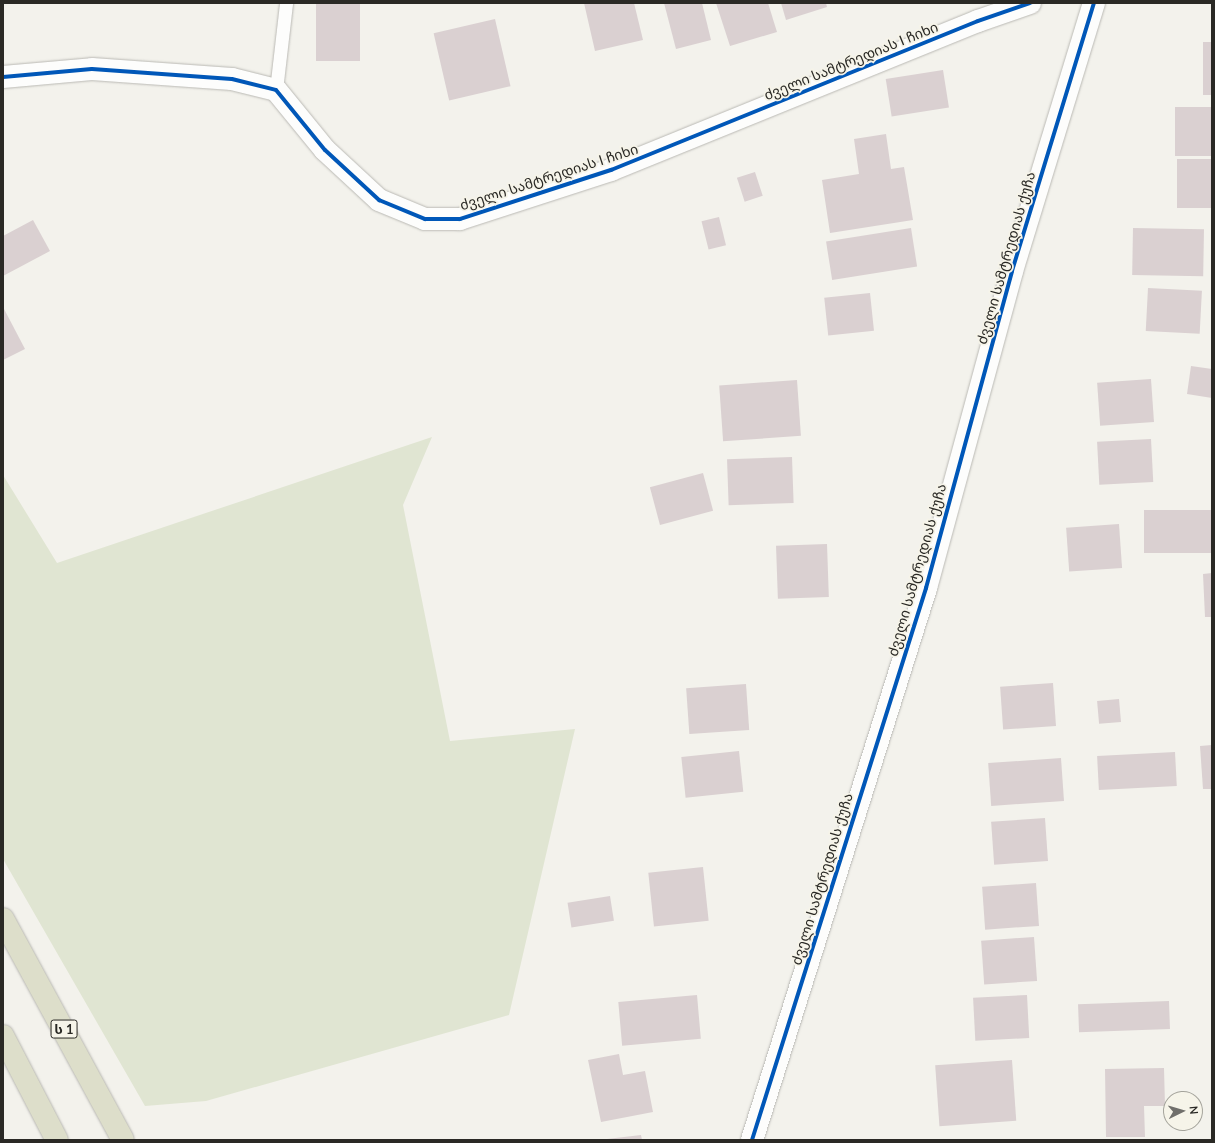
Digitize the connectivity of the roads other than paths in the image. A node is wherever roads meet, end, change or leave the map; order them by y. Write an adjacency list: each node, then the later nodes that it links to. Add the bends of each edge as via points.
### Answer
1 (286, 3): 5 (lane)
2 (1030, 3): 5 (street, ძველი სამტრედიას I ჩიხი, via 978,21 611,170 460,219 425,219 379,200 325,150)
3 (1094, 3): 10 (street, ძველი სამტრედიას ქუჩა, via 1012,271 926,588)
4 (3, 77): 5 (street, via 92,69 232,80)
5 (276, 90)
6 (3, 919): 9 (highway, ს 1)
7 (3, 1036): 8 (highway)
8 (57, 1140)
9 (123, 1140)
10 (752, 1140)

